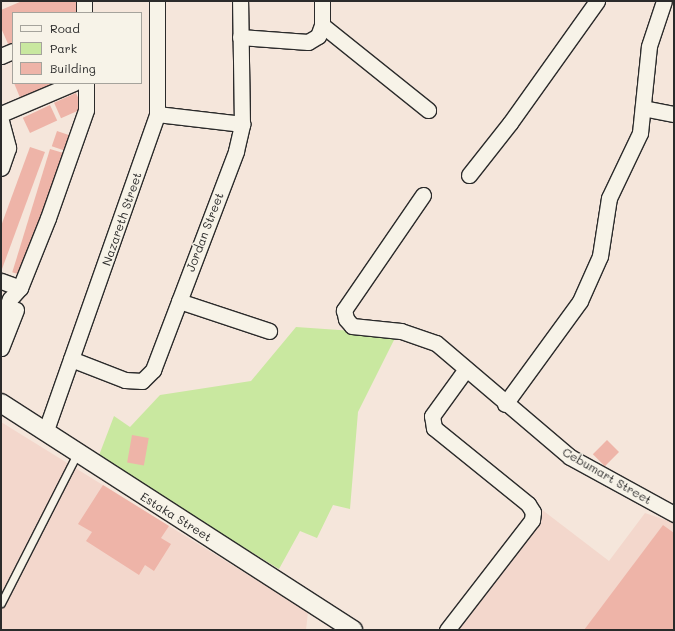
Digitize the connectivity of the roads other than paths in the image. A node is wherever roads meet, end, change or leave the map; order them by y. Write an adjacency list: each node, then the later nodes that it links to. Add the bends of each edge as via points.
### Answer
1 (84, 1): 7 (street)
2 (157, 1): 17 (street, Nazareth Street)
3 (240, 1): 9 (street, Jordan Street)
4 (322, 1): 8 (street)
5 (597, 1): 22 (street, via 543,73 510,123)
6 (664, 1): 14 (street, via 650,46)
7 (84, 12)
8 (322, 25): 9 (street, via 318,36 308,42); 15 (street)
9 (240, 38): 20 (street, Jordan Street)
10 (12, 51): 11 (street)
11 (1, 56)
12 (72, 84): 16 (street)
13 (86, 84): 25 (street, via 86,110)
14 (643, 108): 18 (street); 33 (street, via 640,133 609,198 600,256 580,301)
15 (428, 110)
16 (1, 114)
17 (157, 114): 20 (street); 30 (street, Nazareth Street)
18 (674, 114)
19 (1, 122): 21 (street, via 8,148)
20 (242, 124): 26 (street, Jordan Street, via 236,151)
21 (1, 168)
22 (469, 175)
23 (423, 195): 31 (street, Cebumart Street, via 344,310 346,319 352,326 401,331 436,343)
24 (1, 281): 25 (street)
25 (19, 290): 27 (street, via 10,299); 29 (street, via 18,303)
26 (179, 301): 28 (street); 30 (street, Jordan Street, via 153,370 142,381 125,380)
27 (1, 321)
28 (269, 331)
29 (1, 347)
30 (71, 359): 34 (street, Nazareth Street)
31 (466, 369): 33 (street, Cebumart Street); 39 (street, via 432,416 434,428 528,504 532,520)
32 (1, 403): 34 (street, Estaka Street)
33 (505, 404): 36 (street, Cebumart Street, via 570,457)
34 (46, 430): 35 (street, Estaka Street)
35 (78, 452): 37 (lane); 38 (street, Estaka Street)
36 (674, 514)
37 (1, 603)
38 (352, 630)
39 (447, 630)

